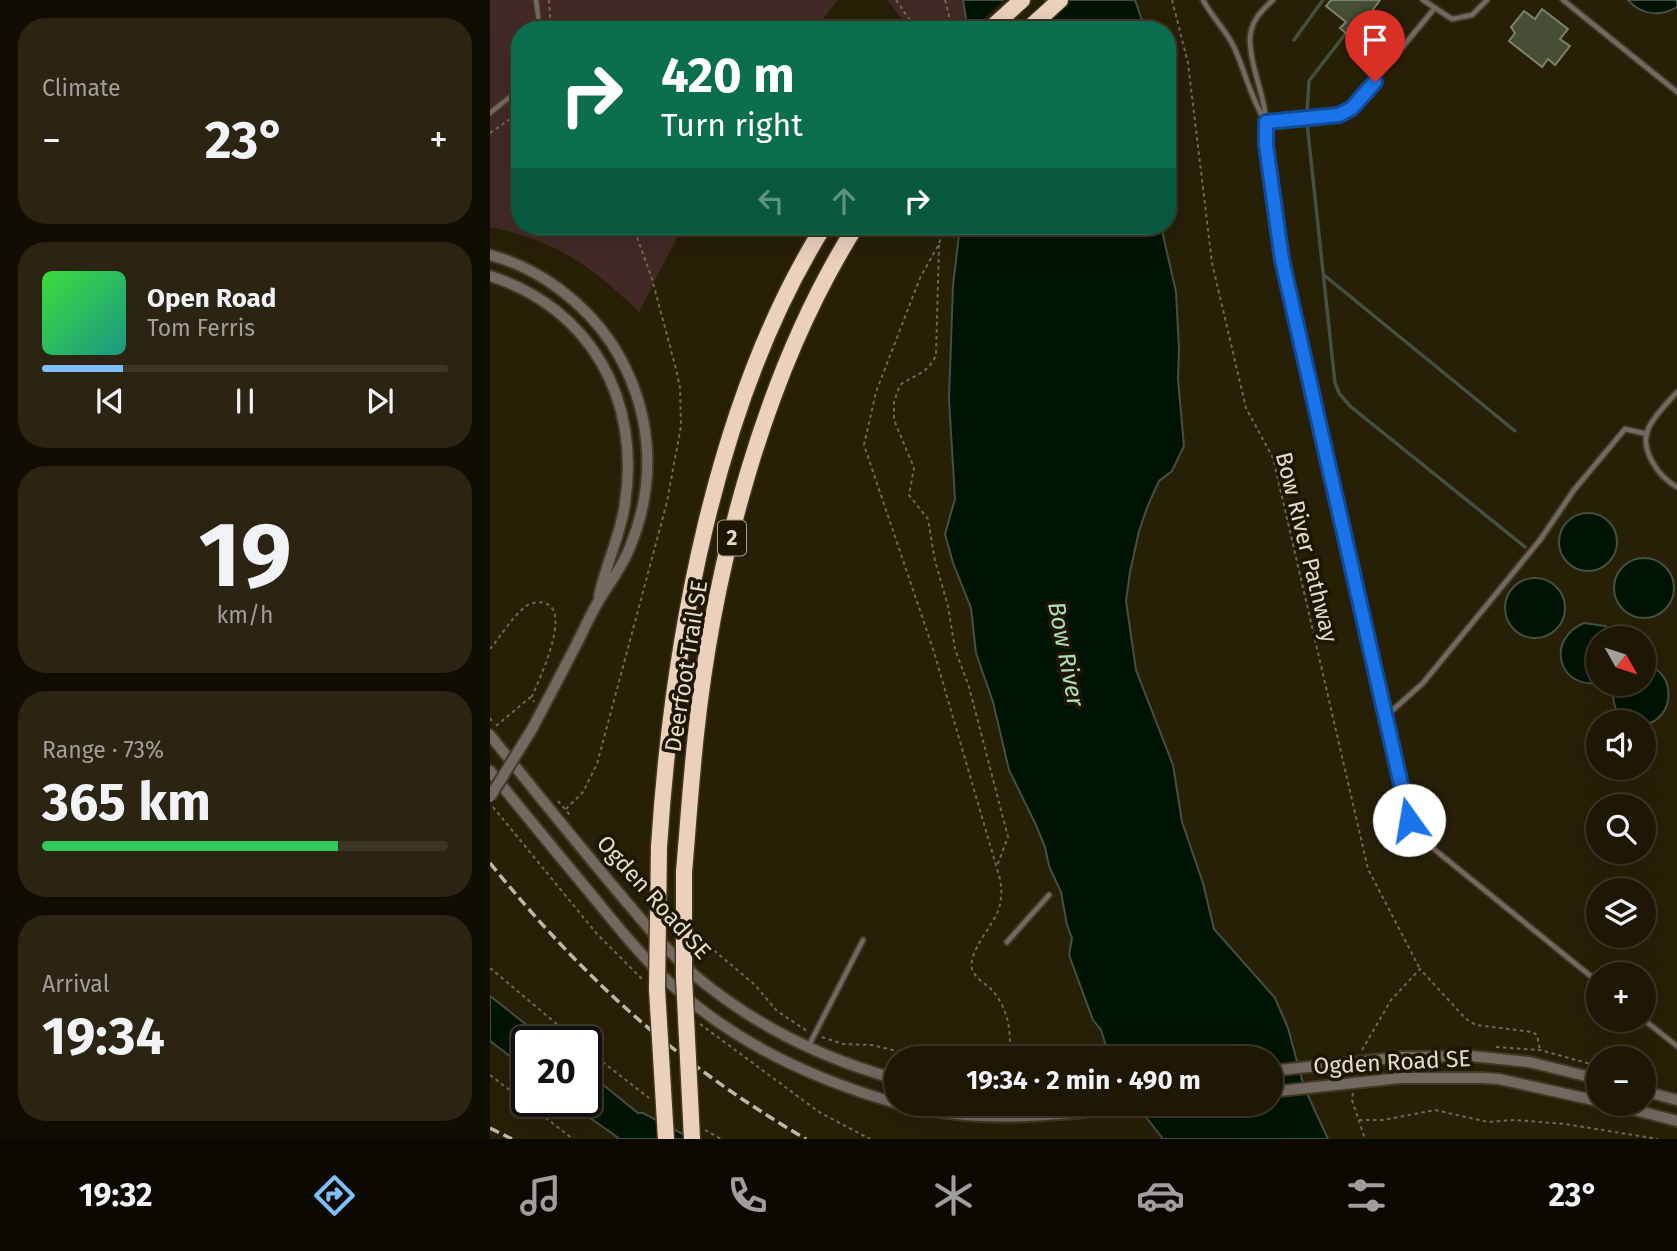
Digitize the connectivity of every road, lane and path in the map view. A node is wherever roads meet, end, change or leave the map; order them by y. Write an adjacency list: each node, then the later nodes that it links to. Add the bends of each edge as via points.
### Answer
1 (536, 0): 14 (lane)
2 (550, 0): 15 (path)
3 (896, 0): 16 (path)
4 (944, 0): 17 (path)
5 (1022, 0): 18 (highway)
6 (1060, 0): 19 (highway)
7 (1172, 0): 53 (path, Bow River Pathway, via 1188,63 1212,263 1246,408 1273,458 1368,869)
8 (1203, 0): 24 (lane, via 1233,44)
9 (1273, 0): 24 (lane, via 1257,16 1250,39)
10 (1423, 0): 13 (lane)
11 (1487, 0): 13 (lane, via 1463,18 1452,19)
12 (1563, 0): 20 (lane)
13 (1434, 9): 24 (lane, via 1352,108 1339,115)
14 (539, 21)
15 (551, 21)
16 (911, 21)
17 (949, 21)
18 (999, 21)
19 (1037, 21)
20 (1677, 92)
21 (511, 96): 22 (lane)
22 (490, 113)
23 (511, 119): 25 (path)
24 (1266, 122): 40 (lane, via 1282,260)
25 (490, 133)
26 (636, 235): 44 (path, via 676,369 681,426 667,502 597,764 583,792)
27 (819, 235): 80 (highway, Deerfoot Trail SE / 2, bridge, via 793,281 737,420 710,511 673,695 659,847 657,989)
28 (851, 235): 81 (highway, Deerfoot Trail SE / 2, bridge, via 800,332 763,428 740,503 702,686 684,872)
29 (942, 235): 30 (path)
30 (940, 244): 46 (path, via 920,278 876,392 864,445 934,652); 46 (path, via 936,355 925,371 900,385 894,420 914,468 909,495 928,519 955,649 1008,837)
31 (490, 255): 36 (street, via 537,275 586,313 615,350 641,406 649,454 643,509 630,548)
32 (490, 276): 36 (street, via 534,296 576,327 617,393 626,426 629,471 625,506)
33 (1677, 392): 34 (lane)
34 (1647, 434): 35 (lane, via 1653,463); 40 (lane, via 1625,429 1423,683)
35 (1677, 487)
36 (598, 602): 43 (street, bridge, via 532,729)
37 (490, 649): 38 (path, via 526,606 542,603 552,608 556,628)
38 (532, 696): 39 (path); 41 (path)
39 (530, 710)
40 (1385, 717): 54 (lane, via 1409,820 1419,837)
41 (493, 731): 61 (street, Ogden Road SE, via 661,944 736,1006)
42 (490, 771): 74 (street, Ogden Road SE, via 631,944 673,986 737,1035 781,1060)
43 (490, 797)
44 (566, 809)
45 (592, 845): 48 (path)
46 (997, 867): 58 (path, via 1002,894 997,913 972,957 972,968 1004,1010)
47 (1049, 895): 51 (lane)
48 (651, 897)
49 (691, 932): 57 (path, via 750,981 777,1011)
50 (863, 940): 57 (lane)
51 (1007, 942)
52 (490, 968): 55 (path)
53 (1420, 970): 63 (path, Bow River Pathway, via 1476,1026 1532,1032); 64 (path, via 1391,999)
54 (1586, 972)
55 (559, 1026)
56 (1656, 1029): 60 (lane)
57 (814, 1034): 61 (lane); 62 (path, via 843,1044)
58 (1010, 1046)
59 (1492, 1046): 63 (path)
60 (1677, 1046)
61 (808, 1048): 68 (street, Ogden Road SE)
62 (884, 1048)
63 (1540, 1049): 65 (path)
64 (1359, 1056)
65 (1586, 1062)
66 (1283, 1070): 69 (street, Ogden Road SE, bridge, via 1402,1057 1471,1056 1529,1062)
67 (490, 1076): 79 (path)
68 (884, 1076)
69 (1586, 1076)
70 (1353, 1088): 77 (path)
71 (1283, 1091): 73 (street, Ogden Road SE, bridge, via 1400,1078 1482,1078)
72 (1656, 1094): 75 (street)
73 (1586, 1098)
74 (884, 1100)
75 (1677, 1100)
76 (1656, 1116): 78 (street)
77 (1358, 1120): 82 (path); 83 (path, via 1435,1110 1488,1122 1565,1124)
78 (1677, 1121)
79 (573, 1139)
80 (666, 1139)
81 (692, 1139)
82 (1365, 1139)
83 (1658, 1139)

